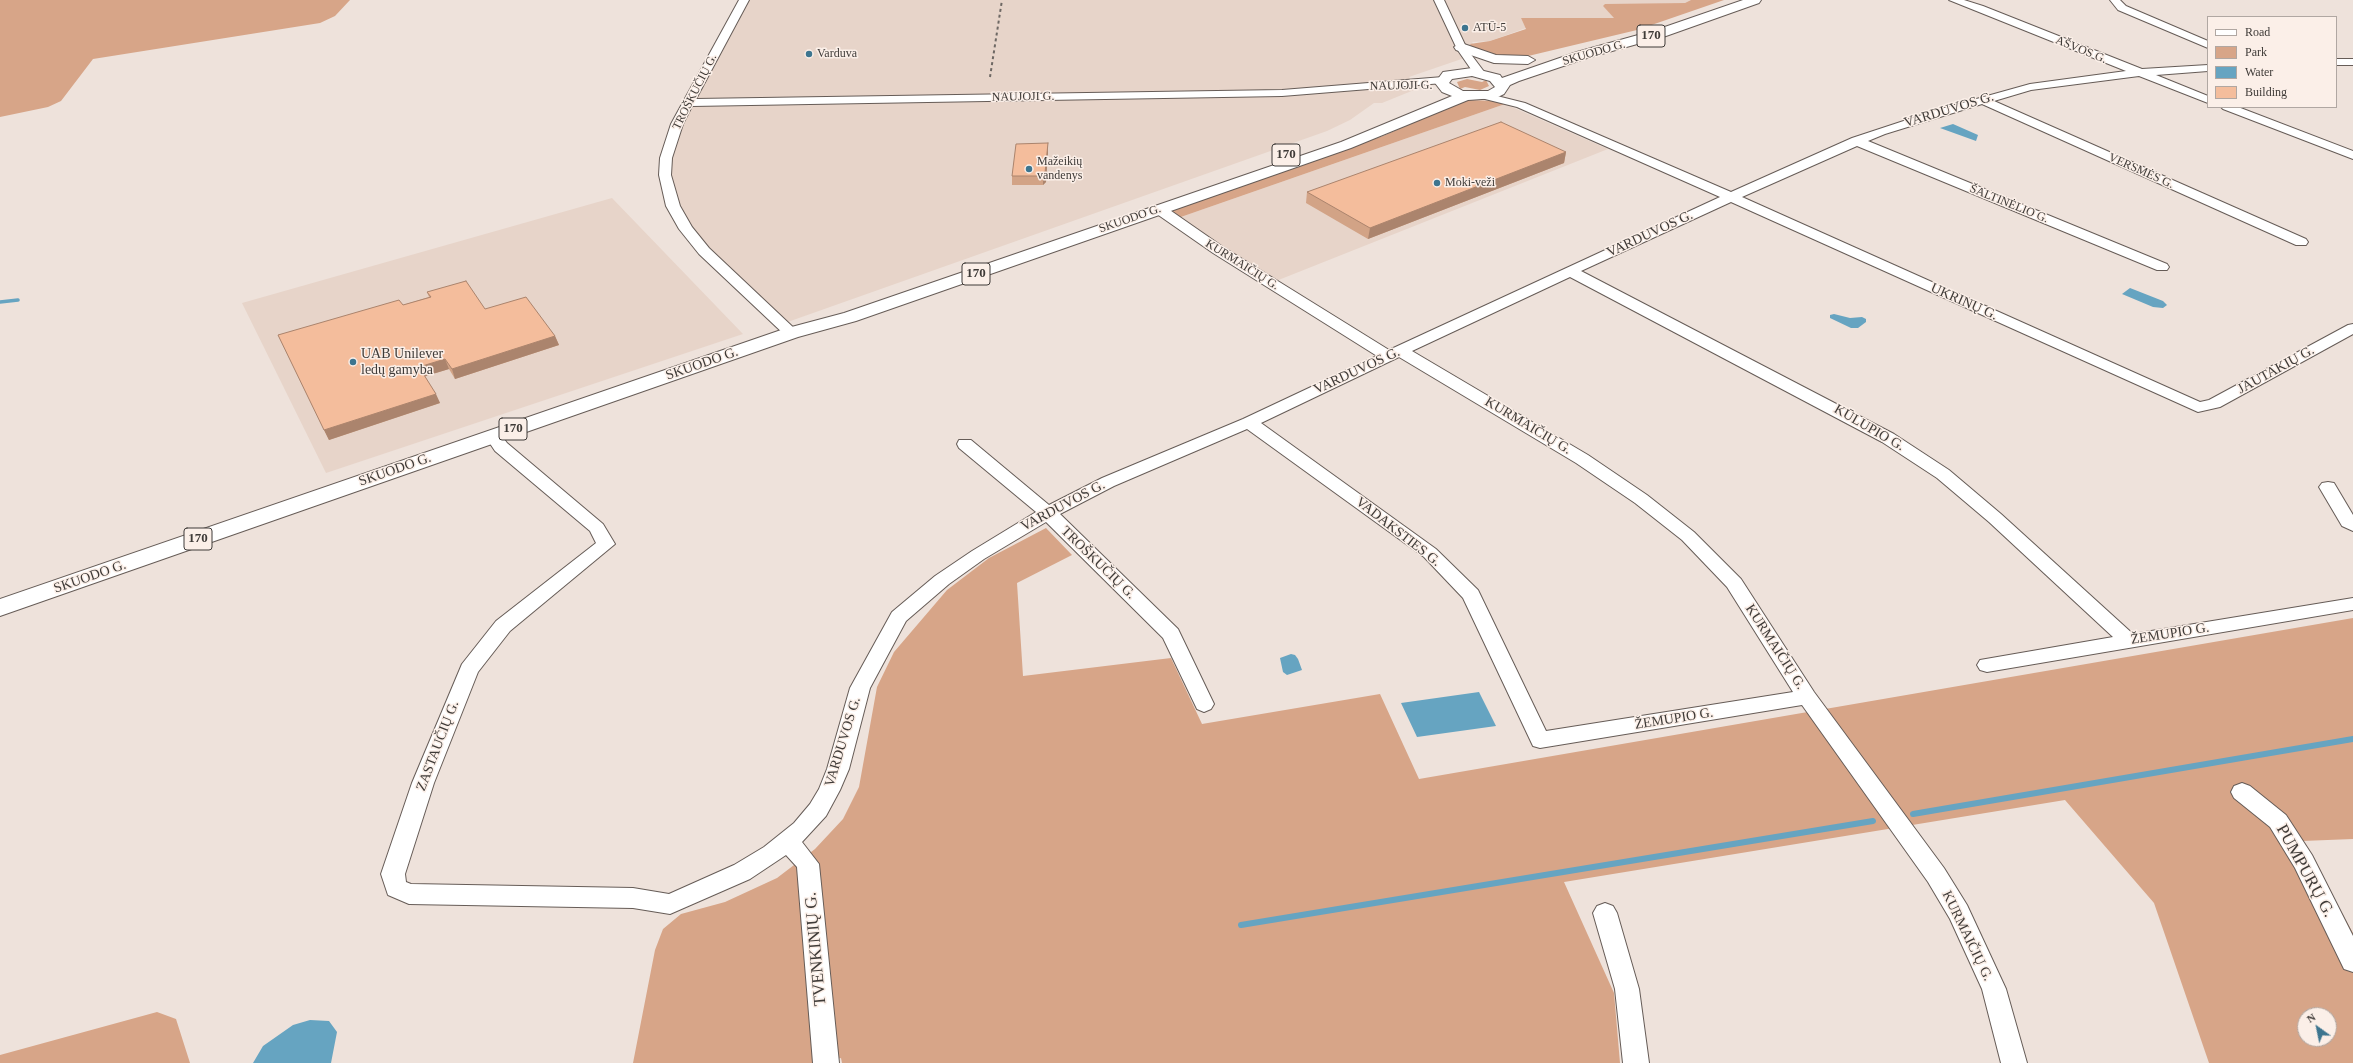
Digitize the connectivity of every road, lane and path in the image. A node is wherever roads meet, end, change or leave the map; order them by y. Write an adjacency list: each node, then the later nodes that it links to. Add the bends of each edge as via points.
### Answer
1 (744, 0): 24 (street, TROŠKUČIŲ G.)
2 (1439, 0): 8 (street)
3 (1733, 0): 9 (main road, SKUODO G. / 170, via 1650,29)
4 (1756, 0): 17 (main road, SKUODO G. / 170, via 1660,33 1526,73)
5 (1954, 0): 14 (street, AŠVOS G.)
6 (2115, 0): 7 (street, via 2122,8)
7 (2207, 45)
8 (1462, 48): 9 (main road, via 1494,59); 13 (street); 15 (street)
9 (1528, 60): 15 (main road, SKUODO G. / 170)
10 (2337, 62): 11 (street)
11 (2353, 62)
12 (2207, 68): 14 (street, VARDUVOS G.)
13 (1458, 73): 15 (main road); 16 (main road)
14 (2138, 73): 21 (street, VARDUVOS G., via 2030,88); 22 (street, AŠVOS G.)
15 (1481, 74): 17 (main road, via 1498,80)
16 (1443, 84): 18 (main road); 19 (main road); 24 (street, NAUJOJI G., via 1282,93)
17 (1500, 88): 20 (main road, SKUODO G.); 25 (street)
18 (1426, 95)
19 (1465, 96): 20 (main road, SKUODO G.); 30 (main road, SKUODO G. / 170, via 1368,137)
20 (1485, 96): 25 (street)
21 (1982, 100): 27 (street, VARDUVOS G., via 1896,126); 31 (street, VERSMĖS G.)
22 (2207, 100)
23 (1412, 102): 35 (main road, SKUODO G. / 170, via 1322,143 957,269)
24 (688, 103): 35 (street, TROŠKUČIŲ G., via 677,124 666,158 664,175 673,206 686,229 704,251)
25 (1521, 106): 29 (street, UKRINŲ G.)
26 (2230, 108): 28 (street)
27 (1856, 142): 29 (street, VARDUVOS G.); 32 (street, ŠALTINĖLIO G.)
28 (2353, 155)
29 (1731, 197): 33 (street, VARDUVOS G.); 37 (street, UKRINŲ G.)
30 (1159, 209): 35 (main road, SKUODO G. / 170, via 850,317); 36 (street, KURMAIČIŲ G., via 1218,250)
31 (2301, 242)
32 (2162, 267)
33 (1570, 271): 36 (street, VARDUVOS G.); 46 (street, KŪLUPIO G., via 1888,438 1943,474 1995,518)
34 (2353, 328): 37 (street, JAUTAKIŲ G., via 2214,404)
35 (791, 333): 39 (main road, SKUODO G. / 170)
36 (1394, 354): 38 (street, VARDUVOS G.); 48 (street, KURMAIČIŲ G., via 1582,459 1641,499 1688,536 1734,583)
37 (2198, 407)
38 (1249, 422): 42 (street, VARDUVOS G., via 1108,482); 50 (street, VADAKSTIES G., via 1430,554 1471,595)
39 (493, 436): 45 (main road, SKUODO G. / 170); 53 (street, ZASTAUČIŲ G., via 501,447 597,528 606,544 504,626 469,668 423,783 393,874 396,888 408,894 633,898)
40 (964, 444): 42 (street, TROŠKUČIŲ G.)
41 (2328, 487): 43 (street, via 2348,522)
42 (1048, 513): 49 (street, TROŠKUČIŲ G., via 1172,634); 52 (street, VARDUVOS G., via 942,580 900,617 874,658 860,688 838,769 829,790 818,810)
43 (2353, 525)
44 (2353, 604): 46 (street, ŽEMUPIO G.)
45 (0, 608)
46 (2129, 641): 47 (street, ŽEMUPIO G.)
47 (1987, 665)
48 (1807, 698): 50 (street, ŽEMUPIO G.); 58 (street, KURMAIČIŲ G., via 1936,875 1959,912 1994,989)
49 (1204, 704)
50 (1540, 740)
51 (2242, 792): 55 (street, PUMPURŲ G., via 2278,821 2304,862)
52 (788, 842): 53 (street, VARDUVOS G., via 742,872); 56 (street, TVENKINIŲ G., via 808,864)
53 (670, 904)
54 (1605, 913): 57 (street, via 1627,989)
55 (2353, 961)
56 (826, 1063)
57 (1636, 1063)
58 (2014, 1063)

